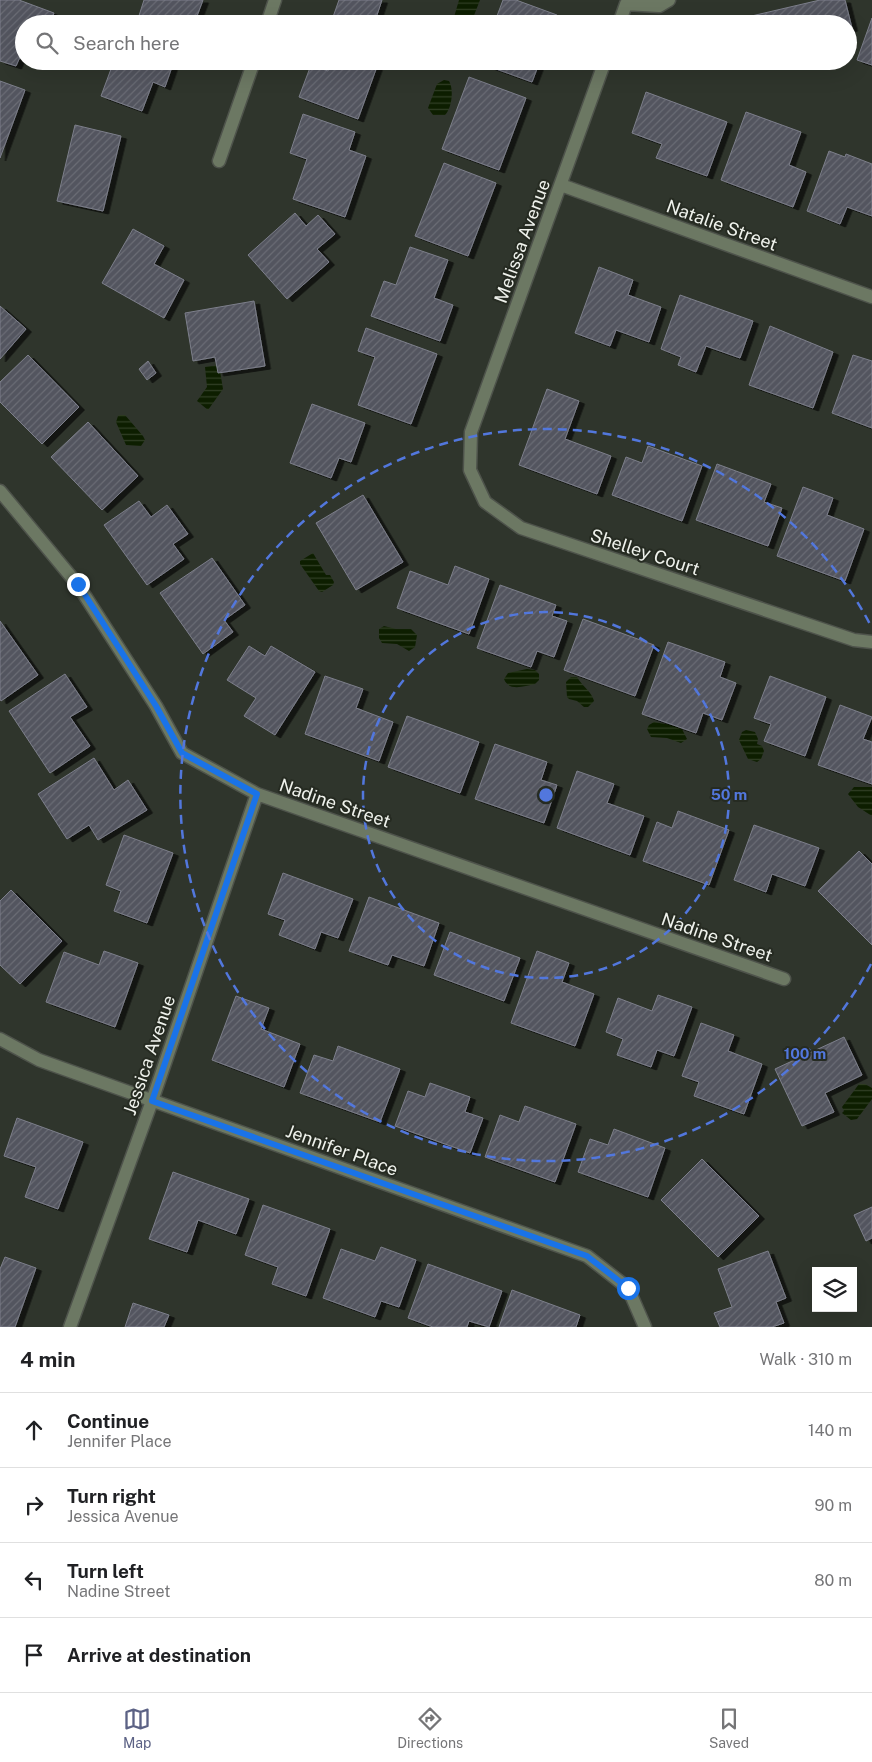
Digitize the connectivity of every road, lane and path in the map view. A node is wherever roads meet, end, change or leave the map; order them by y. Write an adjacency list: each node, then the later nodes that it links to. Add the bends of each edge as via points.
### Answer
1 (275, 0): 4 (street)
2 (669, 0): 3 (street, via 659,6)
3 (624, 2): 5 (street)
4 (270, 15)
5 (621, 15)
6 (251, 70): 8 (street)
7 (602, 70): 9 (street, Melissa Avenue)
8 (219, 161)
9 (561, 185): 10 (street, Natalie Street); 11 (street, Melissa Avenue)
10 (872, 297)
11 (471, 432): 13 (street, Shelley Court, via 470,470 484,502 521,528 844,636)
12 (0, 492): 14 (street, Nadine Street, via 78,584 182,753)
13 (872, 642)
14 (257, 794): 15 (street, Nadine Street); 17 (street, Jessica Avenue)
15 (784, 979)
16 (0, 1039): 17 (street, Jennifer Place, via 39,1060)
17 (152, 1101): 18 (street, Jessica Avenue); 19 (street, Jennifer Place, via 587,1256 628,1288)
18 (70, 1327)
19 (645, 1327)

